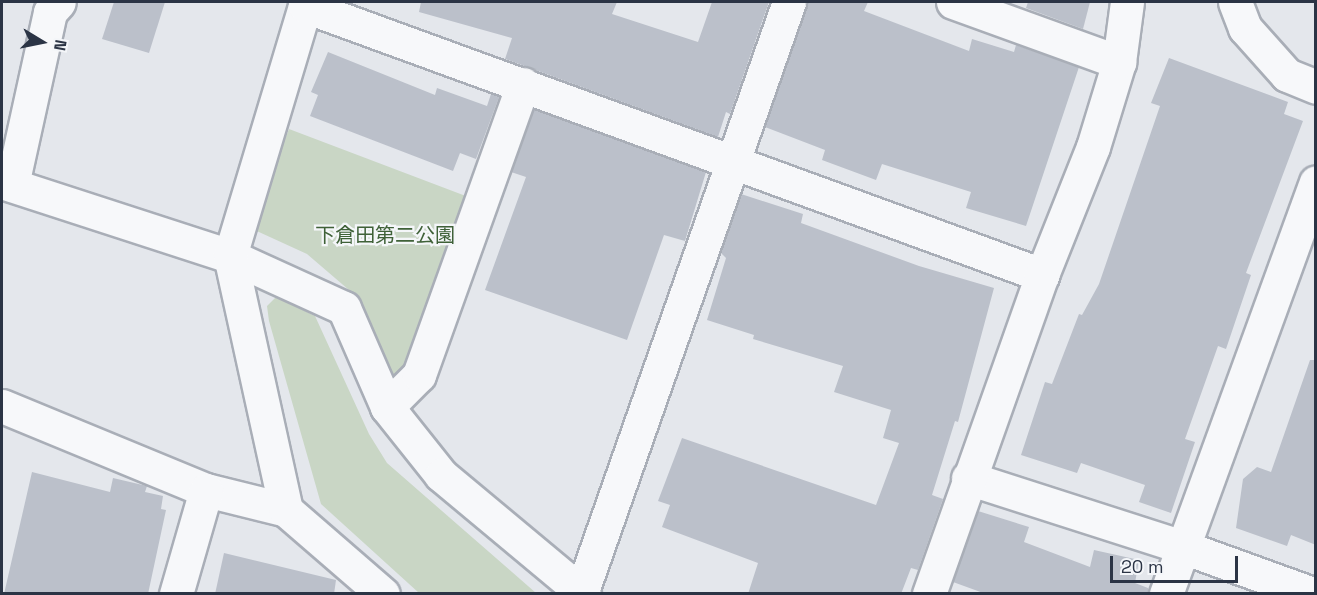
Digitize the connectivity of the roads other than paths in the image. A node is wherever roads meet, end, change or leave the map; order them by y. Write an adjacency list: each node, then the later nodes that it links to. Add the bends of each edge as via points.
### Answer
1 (59, 2): 11 (street, via 50,12)
2 (789, 2): 10 (street)
3 (953, 2): 7 (street)
4 (1127, 2): 7 (street)
5 (1235, 2): 9 (street, via 1245,28 1287,75)
6 (306, 4): 8 (street); 13 (street)
7 (1119, 62): 14 (street, via 1093,147)
8 (523, 84): 10 (street); 16 (street, via 419,375)
9 (1316, 87)
10 (733, 161): 14 (street); 21 (street)
11 (7, 183): 13 (street)
12 (1316, 183): 20 (street)
13 (230, 256): 16 (street, via 344,308); 19 (street)
14 (1042, 275): 17 (street)
15 (2, 406): 18 (street)
16 (387, 408): 21 (street, via 441,476)
17 (968, 478): 20 (street); 24 (street)
18 (206, 490): 19 (street); 22 (street)
19 (286, 510): 23 (street)
20 (1183, 547): 25 (street); 26 (street)
21 (583, 592)
22 (176, 594)
23 (383, 594)
24 (929, 594)
25 (1166, 594)
26 (1313, 594)

